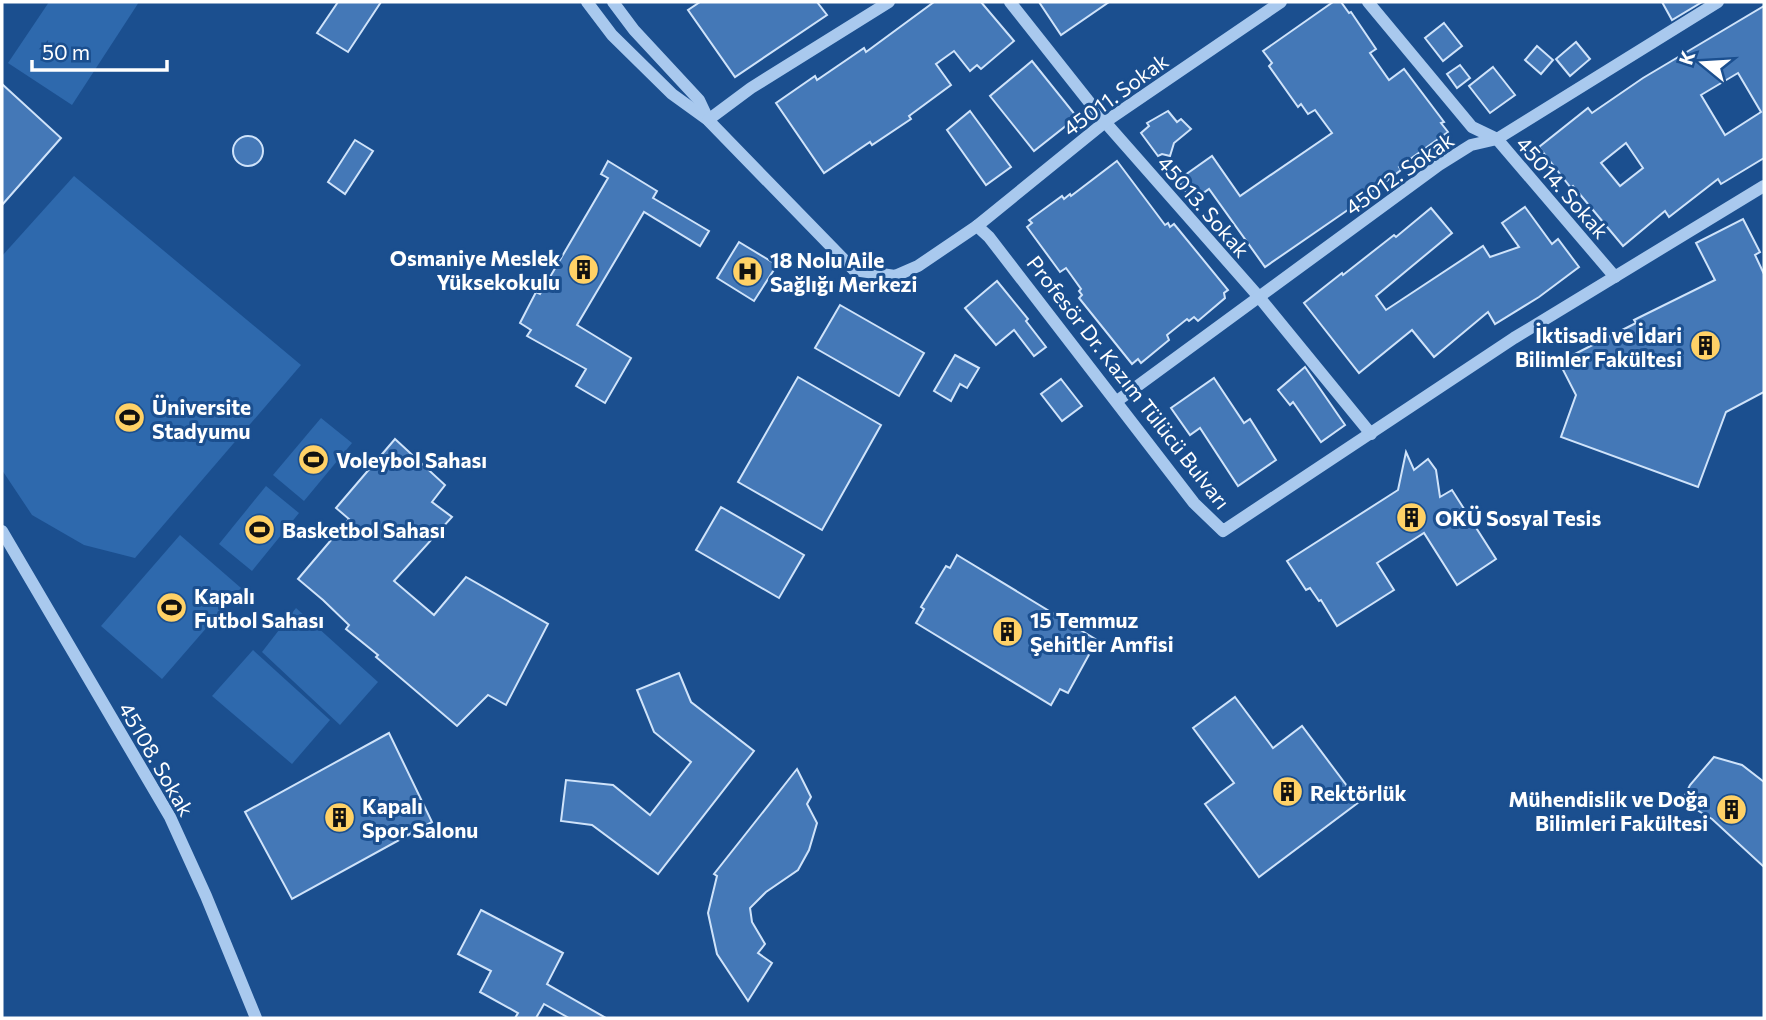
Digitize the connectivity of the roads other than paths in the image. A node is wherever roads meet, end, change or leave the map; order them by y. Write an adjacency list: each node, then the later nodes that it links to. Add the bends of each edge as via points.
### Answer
1 (587, 2): 8 (street, via 612,35 672,94)
2 (613, 2): 8 (street, via 699,100)
3 (889, 2): 8 (street)
4 (1010, 2): 9 (street, 45013. Sokak)
5 (1282, 2): 9 (street, 45011. Sokak)
6 (1368, 2): 10 (street, 45014. Sokak, via 1472,127)
7 (1717, 2): 10 (street, 45012. Sokak)
8 (708, 120): 12 (street, via 854,270 895,276)
9 (1104, 122): 12 (street, 45011. Sokak); 14 (street, 45013. Sokak)
10 (1497, 139): 13 (street, 45014. Sokak); 14 (street, 45012. Sokak, via 1471,145 1439,165)
11 (1764, 186): 13 (street, Profesör Dr. Kazım Tülücü Bulvarı)
12 (977, 226): 15 (street, Profesör Dr. Kazım Tülücü Bulvarı)
13 (1615, 277): 16 (street, Profesör Dr. Kazım Tülücü Bulvarı)
14 (1259, 298): 15 (street, 45012. Sokak); 16 (street, 45013. Sokak)
15 (1118, 401): 16 (street, Profesör Dr. Kazım Tülücü Bulvarı, via 1194,503 1223,531)
16 (1371, 434)
17 (2, 531): 18 (street, 45108. Sokak, via 170,817)
18 (256, 1018)

